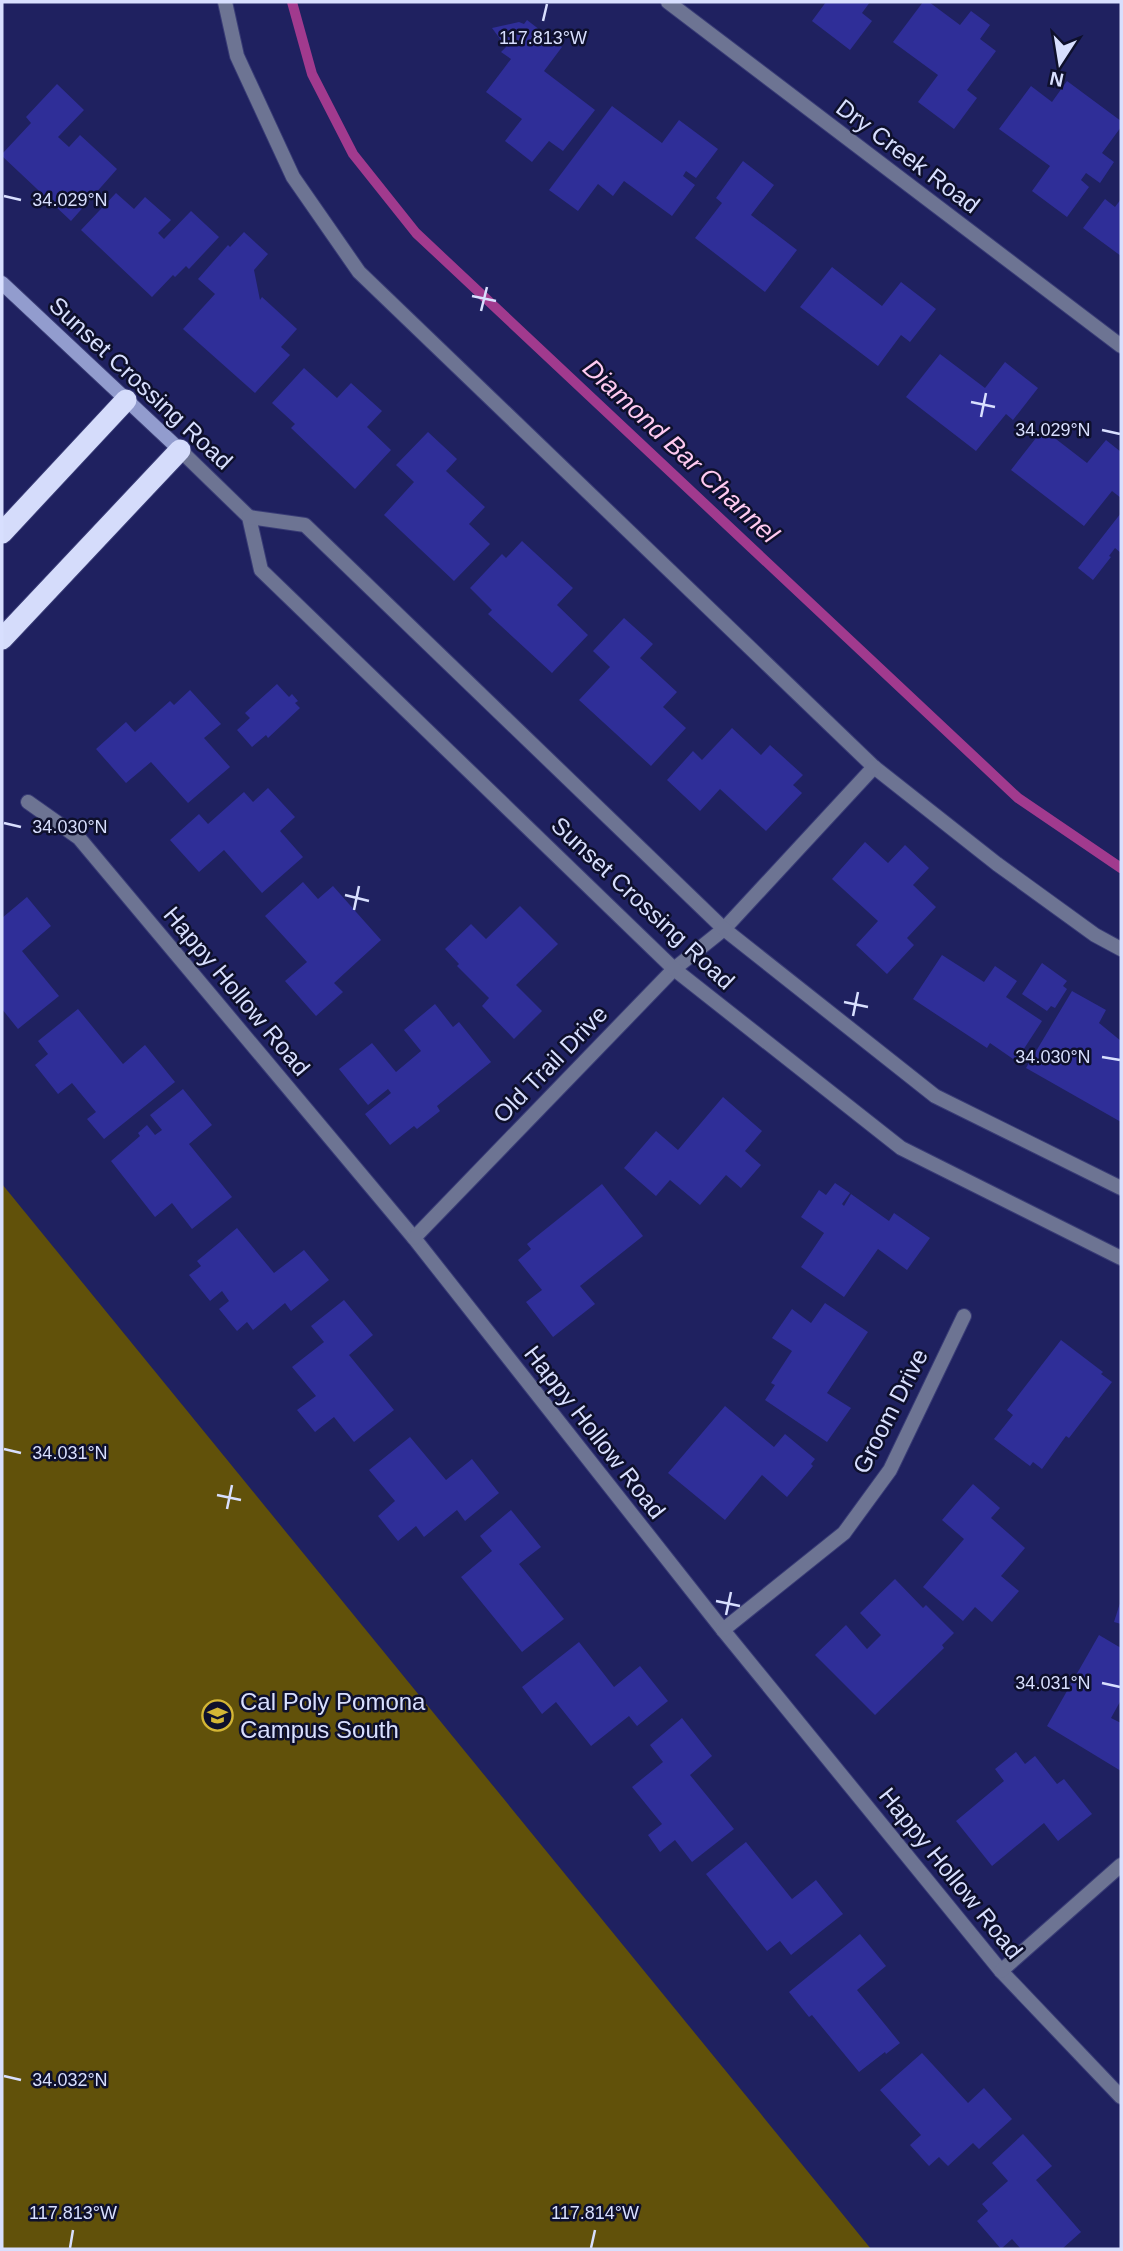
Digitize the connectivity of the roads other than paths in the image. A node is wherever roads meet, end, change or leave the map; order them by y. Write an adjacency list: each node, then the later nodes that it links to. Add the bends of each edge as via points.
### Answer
1 (225, 2): 10 (street, via 237,56 293,177 359,272)
2 (668, 2): 4 (street, Dry Creek Road)
3 (2, 283): 5 (main road, Sunset Crossing Road)
4 (1121, 346)
5 (126, 400): 6 (main road, Sunset Crossing Road); 8 (highway)
6 (180, 450): 7 (street, Sunset Crossing Road); 9 (highway)
7 (249, 517): 12 (street, Sunset Crossing Road, via 305,525); 14 (street, Sunset Crossing Road, via 261,569)
8 (2, 533)
9 (2, 639)
10 (874, 767): 12 (street, Old Trail Drive); 13 (street, via 997,864)
11 (28, 802): 16 (street, Happy Hollow Road, via 79,838)
12 (724, 929): 14 (street, Old Trail Drive); 15 (street, Sunset Crossing Road, via 935,1096)
13 (1121, 949)
14 (674, 969): 16 (street, Old Trail Drive); 17 (street, Sunset Crossing Road, via 901,1149)
15 (1121, 1188)
16 (414, 1238): 19 (street, Happy Hollow Road)
17 (1121, 1258)
18 (964, 1316): 19 (street, Groom Drive, via 890,1470 844,1533)
19 (723, 1630): 21 (street, Happy Hollow Road)
20 (1121, 1865): 21 (street)
21 (1001, 1971): 22 (street, Happy Hollow Road)
22 (1121, 2097)

